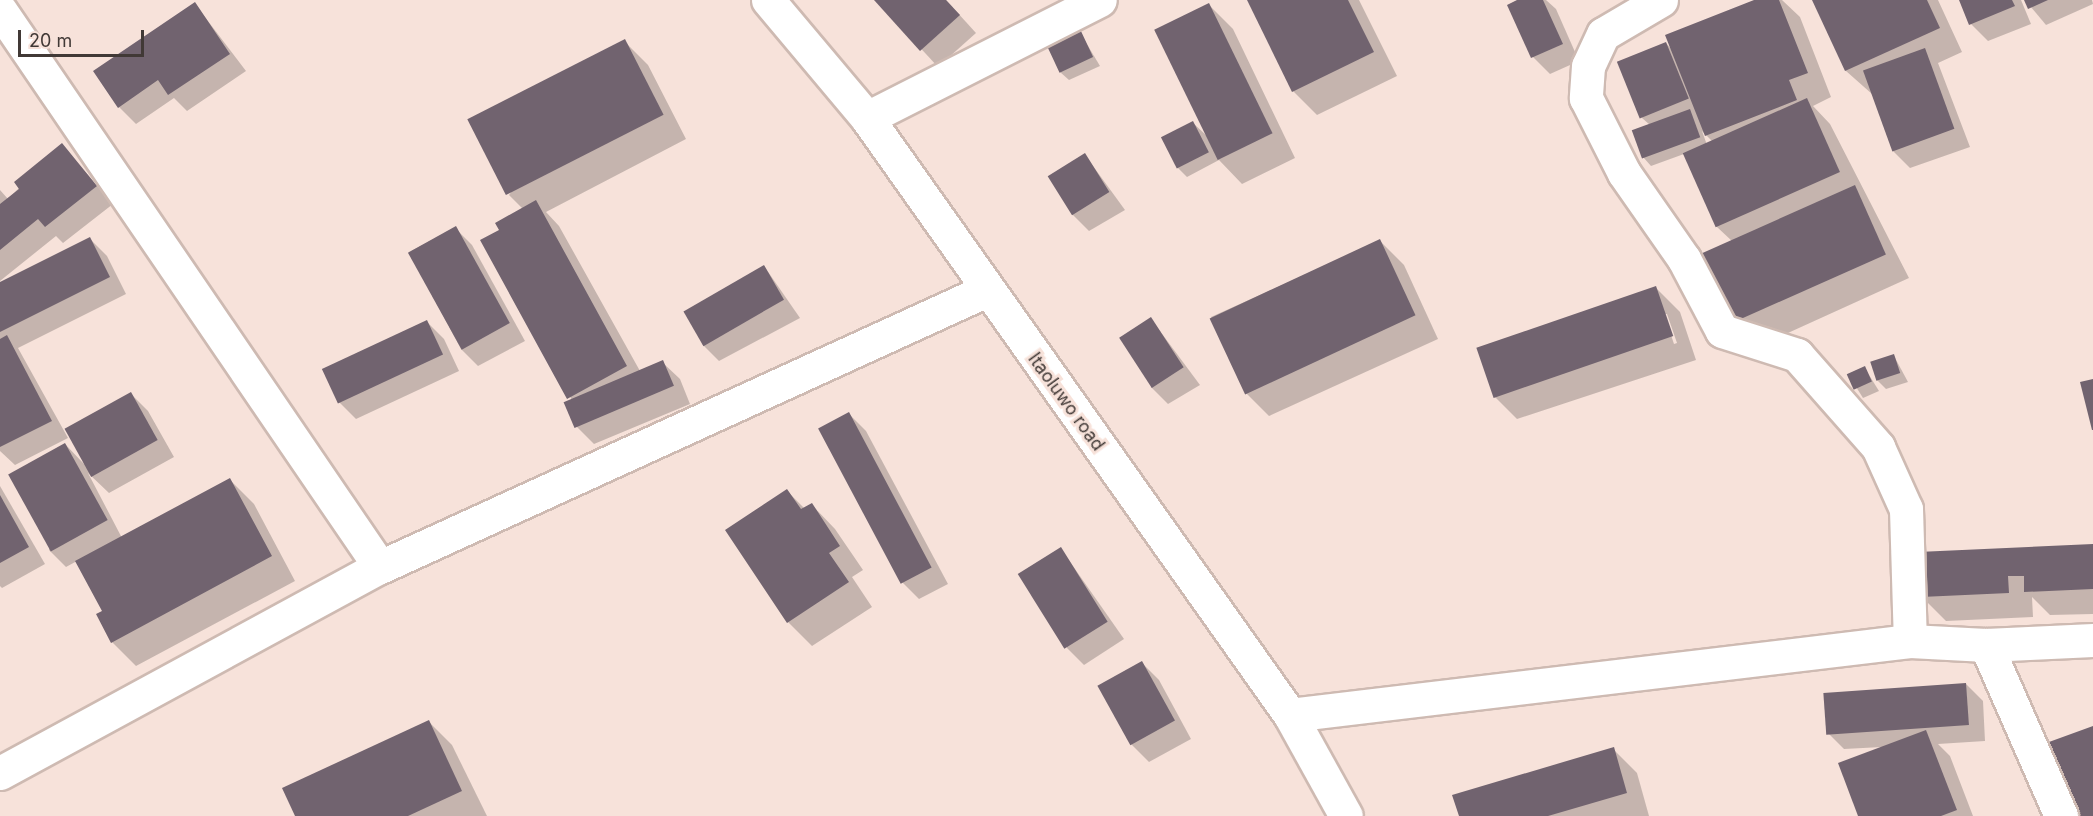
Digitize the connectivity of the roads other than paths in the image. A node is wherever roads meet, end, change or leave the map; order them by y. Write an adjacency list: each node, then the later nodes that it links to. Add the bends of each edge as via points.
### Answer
1 (768, 0): 5 (street, Itaoluwo road)
2 (1100, 0): 5 (street)
3 (1661, 0): 9 (street, via 1603,34 1588,66 1586,98 1624,173 1684,259 1722,331 1797,355 1878,447 1906,509)
4 (0, 10): 7 (street)
5 (867, 118): 6 (street, Itaoluwo road)
6 (987, 290): 7 (street); 11 (street, Itaoluwo road)
7 (380, 567): 12 (street)
8 (2093, 640): 10 (street)
9 (1910, 641): 10 (street); 11 (street)
10 (1986, 645): 14 (street)
11 (1290, 715): 13 (street, Itaoluwo road)
12 (0, 773)
13 (1346, 816)
14 (2061, 816)

